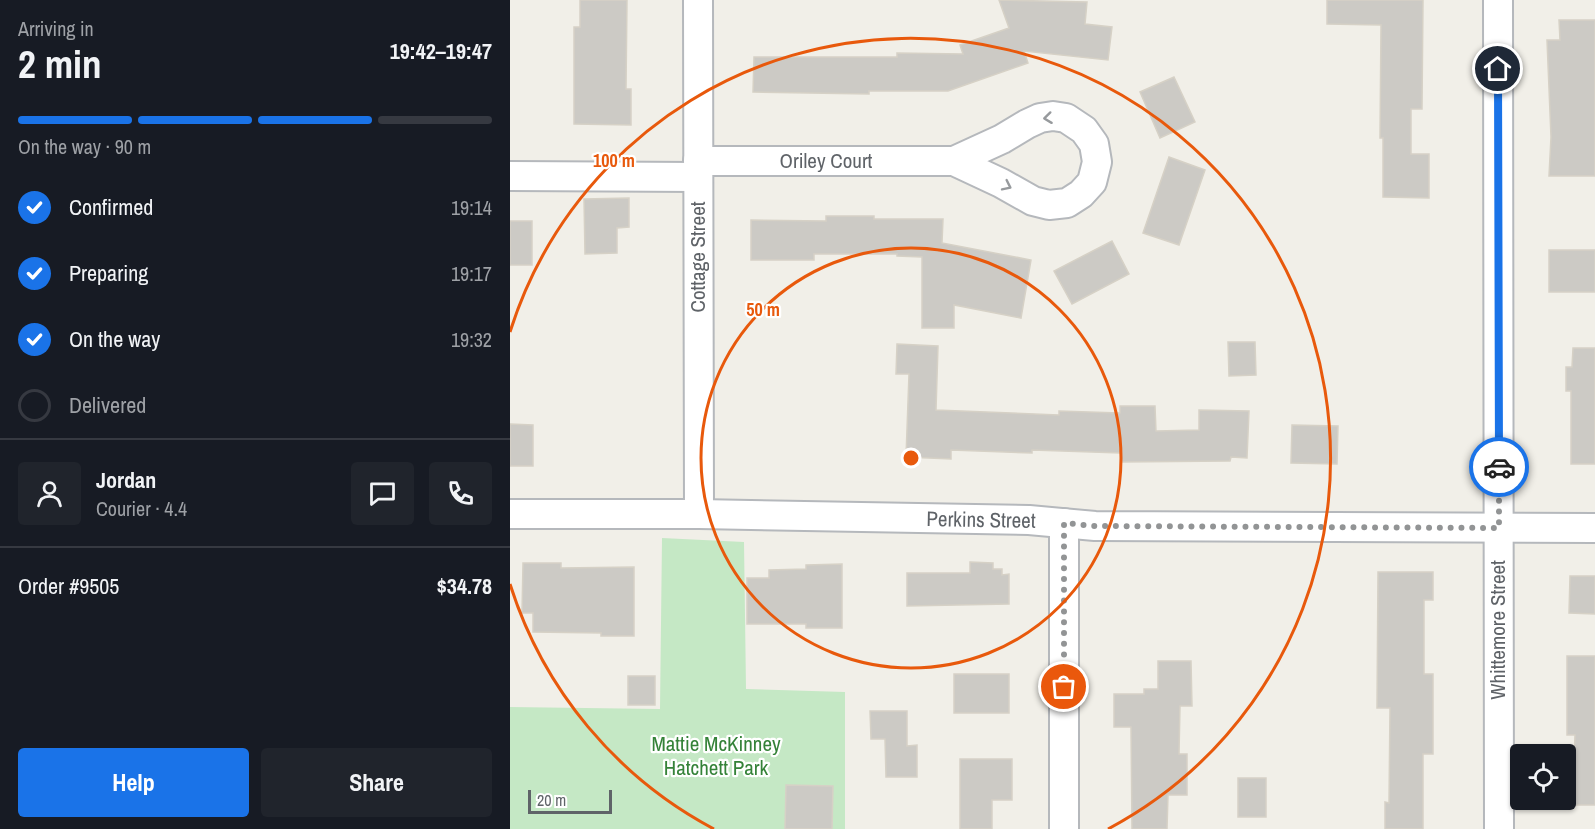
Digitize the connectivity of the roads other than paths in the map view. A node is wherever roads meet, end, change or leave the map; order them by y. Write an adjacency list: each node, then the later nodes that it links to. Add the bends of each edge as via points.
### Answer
1 (698, 0): 4 (street, Cottage Street)
2 (1498, 0): 9 (street, Whittemore Street)
3 (954, 161): 4 (street, Oriley Court)
4 (698, 169): 5 (street, Oriley Court); 7 (street, Cottage Street)
5 (510, 176)
6 (510, 514): 7 (street, Perkins Street)
7 (699, 514): 8 (street, Perkins Street)
8 (1064, 523): 9 (street, Perkins Street); 11 (street)
9 (1499, 528): 10 (street, Perkins Street); 12 (street, Whittemore Street)
10 (1595, 528)
11 (1064, 829)
12 (1499, 829)

